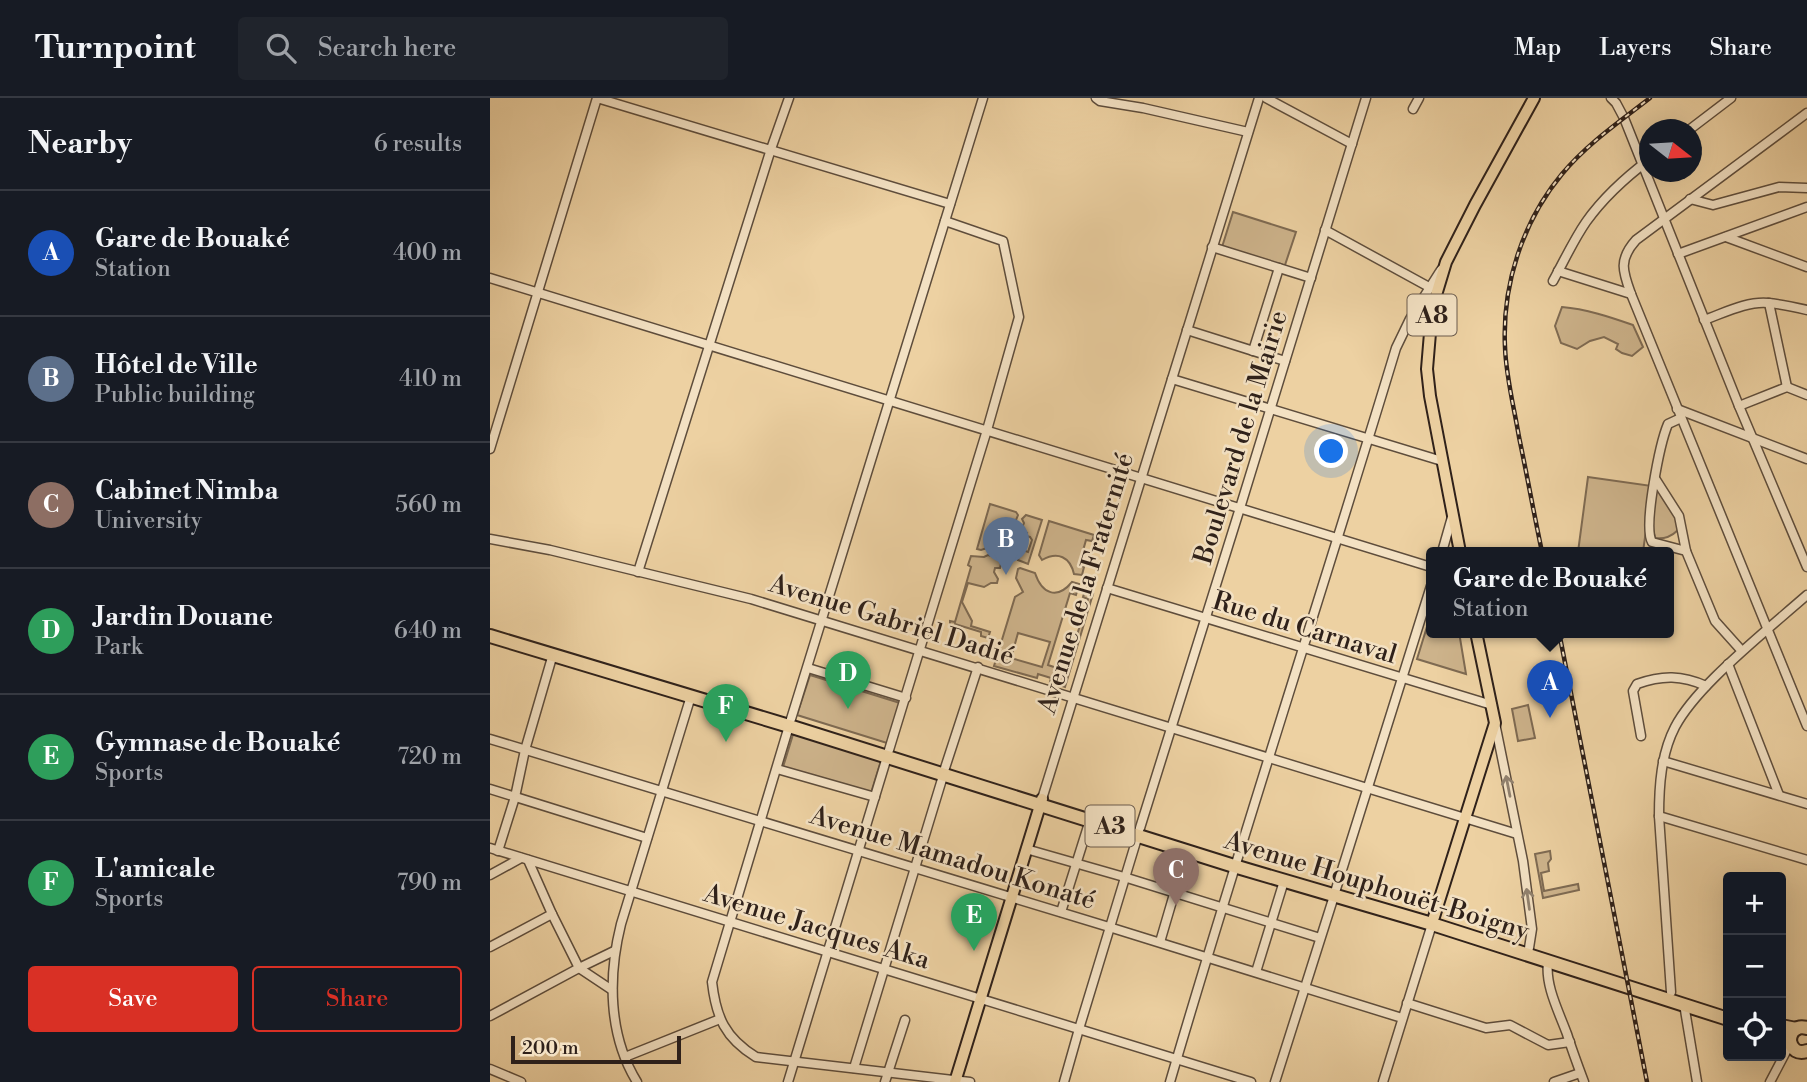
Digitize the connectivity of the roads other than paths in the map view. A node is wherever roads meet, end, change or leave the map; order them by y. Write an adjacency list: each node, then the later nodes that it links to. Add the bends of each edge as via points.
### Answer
1 (789, 98): 17 (street)
2 (981, 98): 22 (street)
3 (1096, 98): 14 (street)
4 (1259, 98): 14 (street, Avenue de la Fraternité)
5 (1266, 98): 15 (street)
6 (1366, 98): 15 (street, Boulevard de la Mairie)
7 (1419, 98): 11 (street)
8 (1534, 98): 30 (main road, A8)
9 (1611, 98): 16 (street)
10 (1731, 98): 13 (street)
11 (1413, 109)
12 (1807, 113): 21 (street)
13 (1702, 120)
14 (1248, 132): 28 (street, Avenue de la Fraternité)
15 (1352, 144): 26 (street, Boulevard de la Mairie)
16 (1639, 148)
17 (771, 149): 22 (street); 38 (street, via 597,98); 44 (street)
18 (1639, 168): 33 (street, via 1587,221)
19 (1652, 182): 24 (street)
20 (1807, 188): 21 (street, via 1779,187 1713,205)
21 (1690, 199): 24 (street)
22 (950, 204): 25 (street)
23 (1807, 207): 27 (street)
24 (1663, 220): 29 (street); 39 (street, via 1636,240 1624,257 1622,270)
25 (945, 221): 50 (street); 55 (street, via 1003,241 1019,314)
26 (1325, 230): 35 (street, Boulevard de la Mairie); 37 (street)
27 (1726, 237): 29 (street); 31 (street)
28 (1212, 247): 32 (street); 43 (street, Avenue de la Fraternité)
29 (1678, 254): 42 (street)
30 (1446, 262): 37 (street); 60 (main road, A8, via 1433,305 1427,369)
31 (1807, 267)
32 (1279, 268): 35 (street); 45 (street)
33 (1558, 271): 36 (street); 39 (street)
34 (490, 278): 38 (street)
35 (1311, 278): 46 (street, Boulevard de la Mairie)
36 (1553, 281)
37 (1429, 287): 57 (street, via 1396,348)
38 (538, 292): 44 (street); 58 (street)
39 (1631, 294): 53 (street)
40 (1769, 303): 41 (street); 42 (street, via 1751,304); 48 (street)
41 (1807, 310)
42 (1704, 320): 51 (street)
43 (1187, 330): 45 (street); 47 (street, Avenue de la Fraternité)
44 (709, 345): 50 (street); 74 (street)
45 (1253, 351): 46 (street)
46 (1285, 361): 52 (street, Boulevard de la Mairie)
47 (1172, 379): 52 (street); 61 (street, Avenue de la Fraternité)
48 (1787, 387): 49 (street); 51 (street)
49 (1807, 396)
50 (891, 400): 55 (street); 79 (street)
51 (1738, 406): 56 (street)
52 (1271, 409): 57 (street); 63 (street, Boulevard de la Mairie)
53 (1677, 409): 54 (street); 56 (street)
54 (1681, 418): 62 (street, via 1668,424); 80 (street)
55 (987, 430): 61 (street); 85 (street)
56 (1751, 436): 59 (street); 73 (street)
57 (1369, 439): 60 (street); 65 (street)
58 (490, 449)
59 (1807, 458)
60 (1442, 461): 64 (main road, A8)
61 (1142, 477): 63 (street); 75 (street, Avenue de la Fraternité)
62 (1656, 480): 69 (street, via 1649,536 1652,542); 71 (street, via 1679,516)
63 (1240, 508): 65 (street); 78 (street, Boulevard de la Mairie)
64 (1453, 514): 67 (street); 68 (main road, A8)
65 (1338, 538): 72 (street); 84 (street)
66 (490, 539): 74 (street, Avenue Gabriel Dadié)
67 (1443, 547)
68 (1459, 547)
69 (1671, 547)
70 (1674, 548): 71 (street)
71 (1686, 551): 86 (street, via 1715,621)
72 (1426, 565)
73 (1807, 567)
74 (638, 572): 79 (street, Avenue Gabriel Dadié)
75 (1107, 588): 78 (street, Rue du Carnaval); 94 (street, Avenue de la Fraternité)
76 (1807, 595): 80 (street)
77 (1426, 602): 91 (street)
78 (1205, 618): 84 (street, Rue du Carnaval); 100 (street, Boulevard de la Mairie)
79 (823, 620): 85 (street, Avenue Gabriel Dadié); 90 (street)
80 (1768, 628): 86 (street); 99 (street)
81 (490, 629): 97 (highway, Avenue Houphouët-Boigny / A3)
82 (490, 636): 87 (highway, Avenue Houphouët-Boigny / A3)
83 (1477, 638): 96 (main road)
84 (1303, 648): 91 (street, Rue du Carnaval); 105 (street)
85 (920, 650): 89 (street, Avenue Gabriel Dadié); 95 (street)
86 (1741, 650): 88 (street)
87 (554, 654): 93 (highway, Avenue Houphouët-Boigny / A3); 103 (street)
88 (1728, 664): 92 (street); 112 (street)
89 (978, 667): 94 (street, Avenue Gabriel Dadié); 108 (street)
90 (808, 668): 95 (street); 97 (street)
91 (1403, 678): 96 (street, Rue du Carnaval); 109 (street)
92 (1706, 686): 101 (street, via 1672,677 1637,684 1633,691); 106 (street, via 1675,727)
93 (691, 696): 97 (highway, Avenue Houphouët-Boigny / A3); 111 (street)
94 (1074, 696): 100 (street, Avenue Gabriel Dadié); 115 (street, Avenue de la Fraternité)
95 (906, 698): 104 (street)
96 (1492, 705): 98 (main road)
97 (790, 723): 104 (highway, Avenue Houphouët-Boigny / A3); 107 (street)
98 (1495, 723): 118 (main road); 122 (street, one-way to 98)
99 (1807, 726)
100 (1171, 727): 105 (street, Avenue Gabriel Dadié); 121 (street, Boulevard de la Mairie)
101 (1641, 736)
102 (490, 739): 103 (street, Avenue Mamadou Konaté)
103 (524, 750): 111 (street, Avenue Mamadou Konaté); 113 (street)
104 (888, 754): 108 (highway, Avenue Houphouët-Boigny / A3); 114 (street)
105 (1269, 757): 109 (street, Avenue Gabriel Dadié); 130 (street)
106 (1663, 761): 112 (street); 117 (street)
107 (777, 769): 114 (street); 119 (street)
108 (944, 772): 115 (highway, Avenue Houphouët-Boigny / A3); 132 (street)
109 (1368, 787): 118 (street, Avenue Gabriel Dadié); 138 (street)
110 (490, 789): 113 (street)
111 (662, 790): 119 (street, Avenue Mamadou Konaté); 123 (street)
112 (1779, 795): 116 (street)
113 (515, 797): 123 (street); 125 (street)
114 (875, 797): 126 (street)
115 (1041, 801): 120 (highway, Avenue Houphouët-Boigny / A3); 121 (highway, Avenue Houphouët-Boigny / A3); 124 (main road, Avenue de la Fraternité)
116 (1807, 804)
117 (1659, 816): 129 (street); 160 (street)
118 (1465, 818): 122 (street, Avenue Gabriel Dadié); 143 (main road)
119 (761, 820): 126 (street, Avenue Mamadou Konaté); 144 (street)
120 (1090, 820): 121 (highway, Avenue Houphouët-Boigny / A3); 131 (street)
121 (1139, 831): 127 (highway, Avenue Houphouët-Boigny / A3); 130 (highway, Avenue Houphouët-Boigny / A3); 134 (street, Boulevard de la Mairie)
122 (1517, 834): 150 (street, one-way to 122, via 1532,929)
123 (648, 838): 136 (street)
124 (1026, 849): 131 (street); 139 (main road, Avenue de la Fraternité)
125 (494, 850): 128 (street, Avenue Jacques Aka)
126 (859, 850): 132 (street, Avenue Mamadou Konaté); 152 (street)
127 (1187, 850): 130 (highway, Avenue Houphouët-Boigny / A3); 137 (street)
128 (525, 859): 133 (street); 136 (street, Avenue Jacques Aka); 142 (street)
129 (1807, 860)
130 (1235, 862): 135 (highway, Avenue Houphouët-Boigny / A3); 138 (highway, Avenue Houphouët-Boigny / A3); 140 (street)
131 (1076, 863): 134 (street); 141 (street)
132 (916, 868): 139 (street, Avenue Mamadou Konaté); 156 (street)
133 (490, 875)
134 (1124, 877): 137 (street); 146 (street, Boulevard de la Mairie)
135 (1284, 881): 138 (highway, Avenue Houphouët-Boigny / A3); 145 (street)
136 (631, 891): 144 (street, Avenue Jacques Aka); 151 (street)
137 (1175, 892): 140 (street); 148 (street)
138 (1335, 892): 143 (highway, Avenue Houphouët-Boigny / A3); 147 (street)
139 (1011, 897): 141 (street, Avenue Mamadou Konaté); 161 (main road, Avenue de la Fraternité)
140 (1222, 907): 145 (street); 153 (street)
141 (1061, 912): 146 (street, Avenue Mamadou Konaté)
142 (552, 914): 149 (street); 155 (street)
143 (1433, 921): 150 (highway, Avenue Houphouët-Boigny / A3); 154 (highway, Avenue Houphouët-Boigny / A3); 162 (street)
144 (730, 922): 152 (street, Avenue Jacques Aka); 168 (street, via 712,982)
145 (1272, 923): 147 (street); 157 (street)
146 (1109, 926): 148 (street, Avenue Mamadou Konaté); 170 (street, Boulevard de la Mairie)
147 (1320, 938): 158 (street)
148 (1160, 942): 153 (street, Avenue Mamadou Konaté)
149 (490, 947)
150 (1530, 948): 160 (highway, Avenue Houphouët-Boigny / A3)
151 (614, 951): 155 (street); 159 (street)
152 (828, 952): 156 (street, Avenue Jacques Aka); 175 (street)
153 (1207, 957): 157 (street, Avenue Mamadou Konaté); 174 (street)
154 (1548, 962): 163 (highway, Avenue Houphouët-Boigny / A3); 172 (street, via 1548,979)
155 (579, 968): 159 (street); 165 (street)
156 (885, 969): 161 (street, Avenue Jacques Aka); 176 (street)
157 (1256, 972): 158 (street, Avenue Mamadou Konaté)
158 (1305, 987): 167 (street, Avenue Mamadou Konaté); 189 (street)
159 (612, 990): 173 (street, via 615,1024)
160 (1671, 992): 164 (highway, Avenue Houphouët-Boigny / A3)
161 (980, 999): 170 (street, Avenue Jacques Aka); 181 (main road, Avenue de la Fraternité)
162 (1407, 1003): 167 (street); 172 (street, via 1486,1028 1514,1026 1552,1046)
163 (1684, 1004): 166 (highway, Avenue Houphouët-Boigny / A3); 193 (street)
164 (1723, 1009)
165 (490, 1016)
166 (1723, 1017)
167 (1402, 1018): 190 (street)
168 (720, 1019): 173 (street); 175 (street, via 735,1041 756,1057)
169 (905, 1020): 178 (street)
170 (1079, 1029): 174 (street, Avenue Jacques Aka); 186 (street, Boulevard de la Mairie)
171 (1798, 1040): 194 (street)
172 (1570, 1042): 179 (street)
173 (625, 1057): 180 (street)
174 (1176, 1059): 187 (street); 188 (street, Avenue Jacques Aka)
175 (794, 1061): 176 (street); 183 (street)
176 (854, 1068): 178 (street)
177 (490, 1069): 182 (street)
178 (888, 1072): 181 (street); 184 (street)
179 (1580, 1073): 191 (street); 192 (street)
180 (633, 1081)
181 (955, 1081): 185 (street)
182 (521, 1082)
183 (788, 1082)
184 (885, 1082)
185 (970, 1082)
186 (1064, 1082)
187 (1170, 1082)
188 (1251, 1082)
189 (1275, 1082)
190 (1382, 1082)
191 (1554, 1082)
192 (1584, 1082)
193 (1697, 1082)
194 (1770, 1082)

